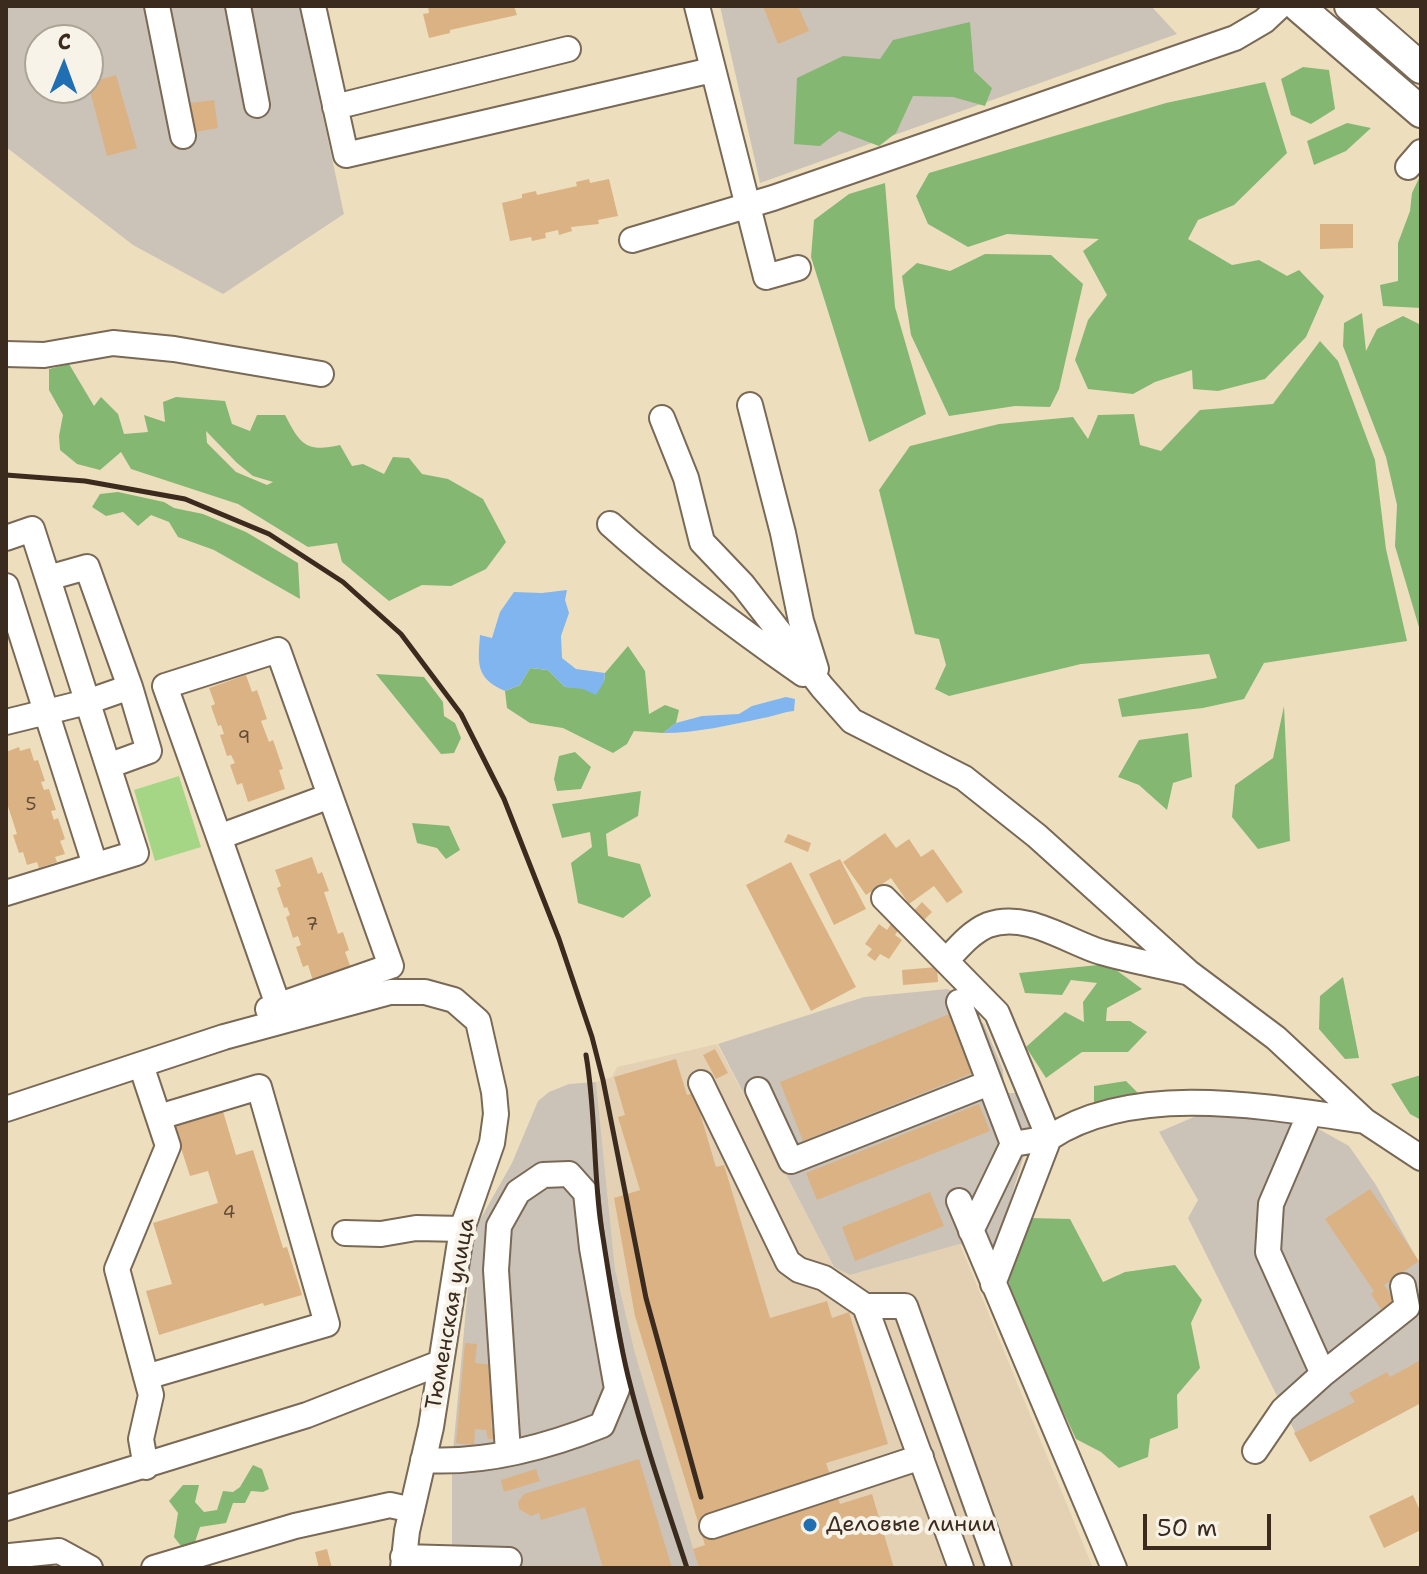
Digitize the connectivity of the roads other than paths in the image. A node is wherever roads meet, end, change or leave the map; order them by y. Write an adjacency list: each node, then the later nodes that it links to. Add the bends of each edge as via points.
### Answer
1 (157, 6): 14 (street)
2 (238, 6): 11 (street)
3 (313, 6): 12 (street)
4 (697, 6): 10 (street)
5 (1280, 6): 15 (street, via 1235,38)
6 (1298, 6): 13 (main road)
7 (1350, 6): 9 (main road)
8 (568, 49): 12 (street)
9 (1421, 68)
10 (712, 70): 12 (street, via 346,155); 15 (street)
11 (257, 105)
12 (335, 107)
13 (1421, 112)
14 (183, 136)
15 (748, 206): 16 (street); 17 (street, via 766,277)
16 (632, 240)
17 (798, 268)
18 (6, 354): 19 (street, via 44,355 113,343)
19 (321, 374)
20 (750, 405): 27 (street, via 801,621)
21 (662, 418): 27 (street, via 686,478 702,542 743,585)
22 (610, 524): 27 (street, via 665,574)
23 (6, 538): 24 (street, via 32,529)
24 (48, 578): 26 (street, via 87,567); 28 (street)
25 (6, 586): 29 (street)
26 (130, 687): 28 (street); 31 (street, via 149,751)
27 (822, 687): 38 (street, via 852,721 964,778)
28 (87, 702): 29 (street); 31 (street)
29 (47, 710): 30 (street); 34 (street)
30 (6, 722)
31 (108, 766): 34 (street, via 136,853)
32 (330, 796): 33 (street); 33 (street, via 278,650 165,686); 40 (street, via 391,966)
33 (219, 837): 40 (street)
34 (95, 865): 35 (street)
35 (6, 893)
36 (884, 898): 37 (street)
37 (946, 961): 38 (street, via 973,933 1009,921 1098,951); 49 (street, via 997,1013)
38 (1188, 972): 48 (street, via 1276,1038)
39 (959, 1002): 43 (street)
40 (275, 1014): 41 (street, Тюменская улица, via 245,1031); 53 (street, Тюменская улица, via 390,992 425,992 454,1000 478,1021 496,1114 492,1143)
41 (141, 1065): 45 (street, Тюменская улица); 47 (street)
42 (701, 1083): 58 (street, via 788,1262)
43 (989, 1083): 44 (street, via 791,1161); 50 (street)
44 (758, 1090)
45 (6, 1109)
46 (1310, 1113): 48 (street); 49 (street, via 1211,1102 1144,1104 1068,1126); 60 (street, via 1271,1204 1268,1252)
47 (159, 1117): 61 (street, via 168,1146 117,1269); 61 (street, via 259,1087 327,1324)
48 (1365, 1121): 51 (street)
49 (1049, 1138): 50 (street); 56 (street)
50 (1013, 1144): 54 (street)
51 (1421, 1158)
52 (959, 1201): 54 (street)
53 (462, 1229): 55 (street); 59 (street, Тюменская улица)
54 (971, 1231): 56 (street)
55 (345, 1233)
56 (993, 1284): 77 (street)
57 (1403, 1286): 60 (street, via 1407,1307)
58 (865, 1306): 64 (street); 76 (street, via 905,1306)
59 (440, 1363): 65 (street, Тюменская улица); 66 (street, via 307,1415)
60 (1323, 1374): 62 (street, via 1283,1410)
61 (146, 1377): 66 (street, via 151,1395 141,1439)
62 (1255, 1451)
63 (508, 1452): 63 (street, via 557,1443 602,1425 617,1389 586,1193 569,1174 543,1175 518,1192 499,1226 496,1270); 65 (street, via 452,1462)
64 (921, 1457): 69 (street); 75 (street)
65 (423, 1460): 68 (street, Тюменская улица)
66 (146, 1467): 67 (street)
67 (6, 1508)
68 (412, 1510): 72 (street, Тюменская улица); 74 (street, via 390,1505 295,1526)
69 (712, 1526)
70 (10, 1556): 73 (street, via 59,1551)
71 (509, 1560): 72 (street)
72 (403, 1562)
73 (90, 1568)
74 (154, 1568)
75 (961, 1568)
76 (999, 1568)
77 (1114, 1568)

